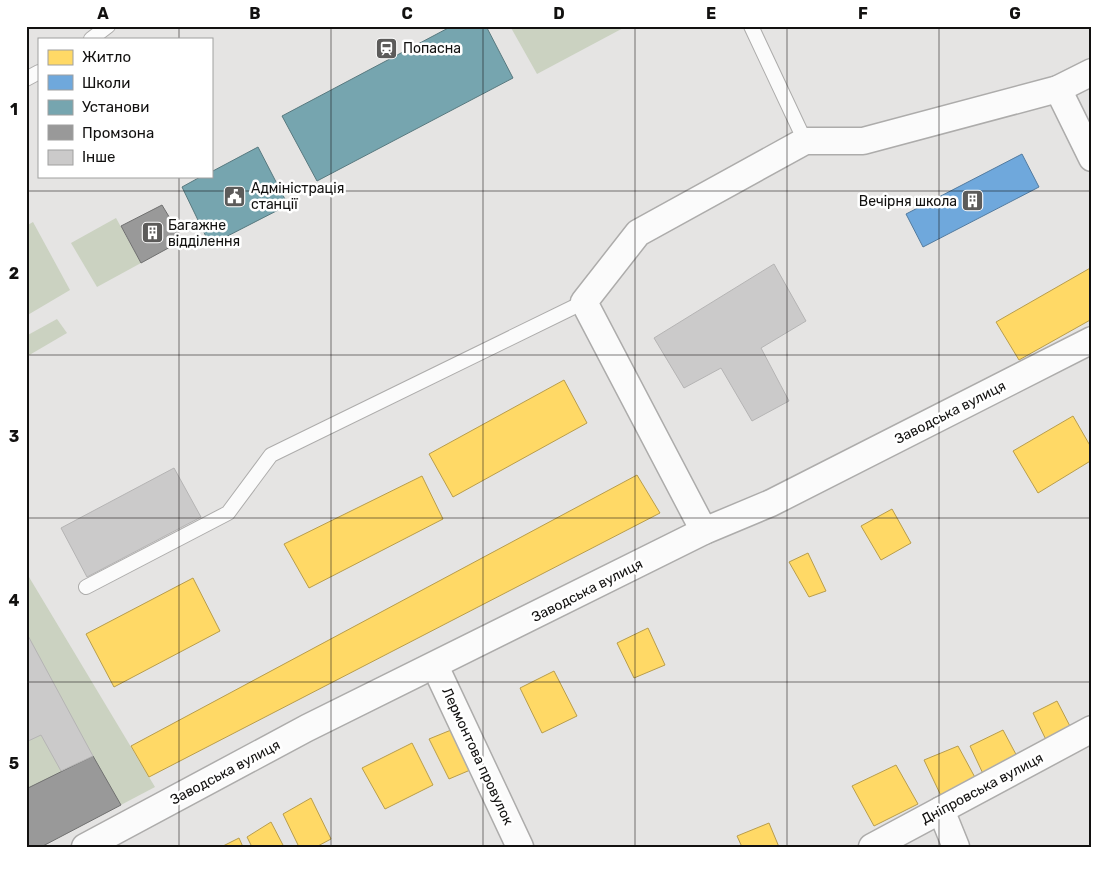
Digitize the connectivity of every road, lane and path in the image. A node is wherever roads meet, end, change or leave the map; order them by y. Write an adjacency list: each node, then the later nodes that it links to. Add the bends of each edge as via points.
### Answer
1 (108, 26): 3 (lane)
2 (752, 26): 8 (lane)
3 (92, 38)
4 (1092, 72): 7 (street)
5 (38, 73): 6 (lane)
6 (26, 79)
7 (1058, 90): 8 (street, via 863,141); 9 (street)
8 (805, 141): 10 (street, via 638,233)
9 (1092, 158)
10 (584, 302): 12 (street); 13 (lane, via 271,455 228,513)
11 (1092, 340): 12 (street, Заводська вулиця, via 771,503)
12 (704, 531): 14 (street, Заводська вулиця)
13 (86, 586)
14 (435, 666): 17 (street, Заводська вулиця, via 307,728); 18 (street, Лермонтова провулок)
15 (1092, 729): 16 (street, Дніпровська вулиця)
16 (940, 810): 19 (street, Дніпровська вулиця); 20 (street)
17 (85, 847)
18 (520, 847)
19 (872, 847)
20 (956, 847)

